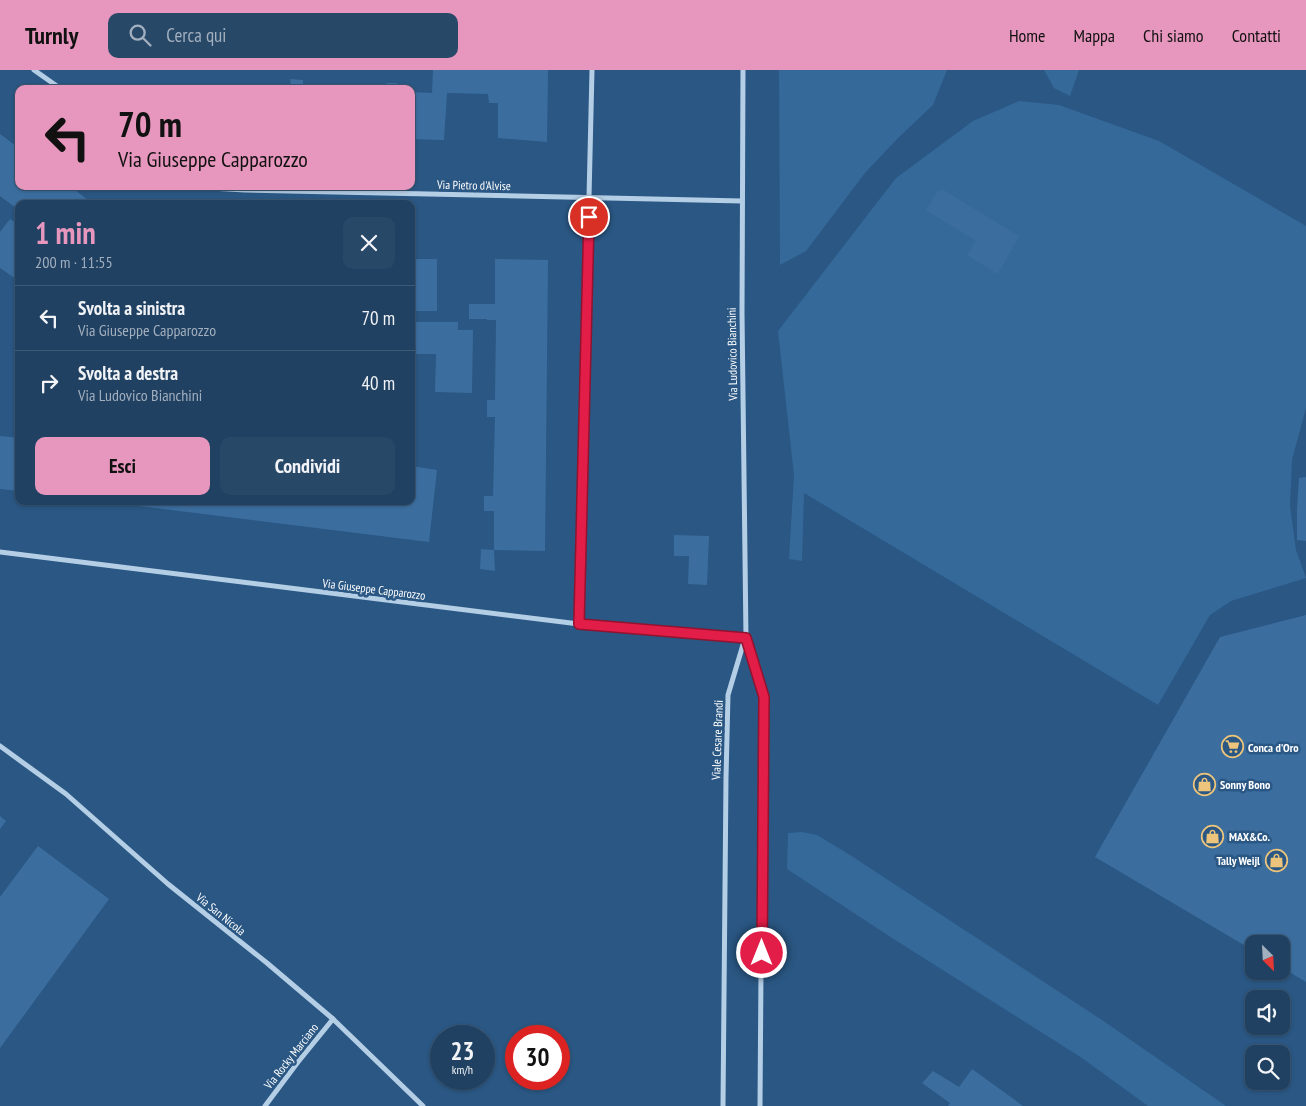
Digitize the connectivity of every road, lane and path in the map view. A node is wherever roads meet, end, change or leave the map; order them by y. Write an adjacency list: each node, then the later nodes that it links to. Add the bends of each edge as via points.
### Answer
1 (34, 70): 4 (street)
2 (592, 70): 6 (street)
3 (743, 70): 7 (street, Via Ludovico Bianchini)
4 (55, 85)
5 (245, 190): 6 (street, Via Pietro d'Alvise)
6 (589, 197): 7 (street, Via Pietro d'Alvise); 9 (street)
7 (742, 201): 10 (street, Via Ludovico Bianchini)
8 (0, 552): 9 (street, Via Giuseppe Capparozzo)
9 (579, 624): 10 (street, Via Giuseppe Capparozzo)
10 (746, 638): 15 (street, Viale Cesare Brandi, via 728,694); 16 (street, via 764,697)
11 (0, 746): 12 (street, Via San Nicola, via 66,794 168,884)
12 (333, 1020): 13 (street, Via Rocky Marciano); 14 (street, Via San Nicola)
13 (265, 1106)
14 (423, 1106)
15 (723, 1106)
16 (760, 1106)

